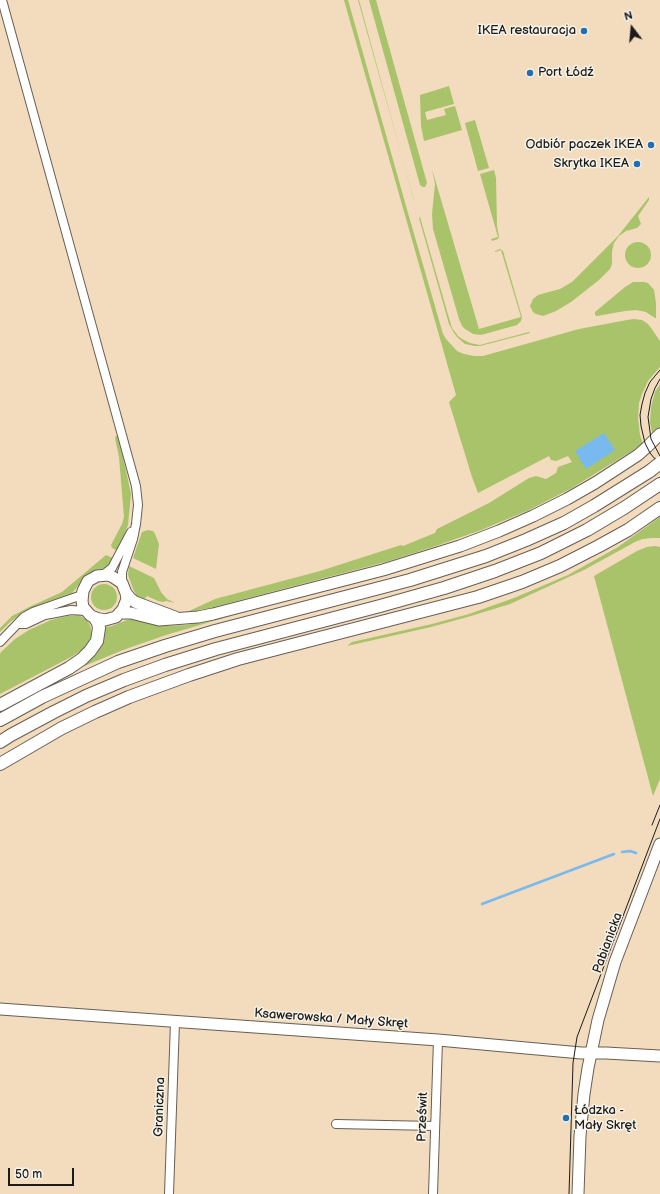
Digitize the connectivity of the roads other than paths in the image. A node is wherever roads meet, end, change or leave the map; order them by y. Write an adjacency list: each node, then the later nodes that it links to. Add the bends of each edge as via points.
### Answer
1 (2, 0): 8 (street, via 134,477)
2 (660, 434): 4 (main road)
3 (660, 447): 4 (main road)
4 (644, 450): 14 (main road, via 567,499 460,546 383,570 213,614)
5 (660, 463): 18 (main road, bridge, via 564,523 486,556 410,580 215,631 118,662 42,697)
6 (658, 485): 19 (main road, via 588,530 496,572 165,665 86,696)
7 (660, 508): 20 (main road, via 599,546 522,582 478,597 238,659 189,675 95,712)
8 (137, 512): 9 (street, via 128,539 112,568); 10 (street, via 133,539 122,572)
9 (103, 575): 10 (main road, via 113,577); 11 (main road, via 88,581)
10 (124, 588): 12 (main road, via 126,604); 14 (main road, via 135,602)
11 (82, 591): 13 (main road, via 82,602); 15 (street, via 79,596 33,612 24,617)
12 (120, 613): 13 (main road, via 106,620); 14 (main road, via 131,612 159,620)
13 (91, 615): 15 (street, via 71,610); 17 (main road, via 98,623 97,640 82,659)
14 (177, 618)
15 (19, 624): 16 (street)
16 (0, 642)
17 (0, 705)
18 (0, 720)
19 (0, 742)
20 (0, 764)
21 (660, 844): 25 (main road, Pabianicka, via 608,982)
22 (0, 1009): 23 (main road, Ksawerowska / Mały Skręt)
23 (175, 1022): 24 (main road, Ksawerowska / Mały Skręt); 29 (street, Graniczna)
24 (438, 1040): 25 (main road, Ksawerowska / Mały Skręt); 28 (street, Prześwit)
25 (591, 1053): 26 (main road, Ksawerowska / Mały Skręt); 31 (main road, Pabianicka, via 582,1114)
26 (660, 1056)
27 (336, 1124): 28 (street)
28 (435, 1126): 30 (street, Prześwit)
29 (169, 1194)
30 (433, 1194)
31 (578, 1194)

